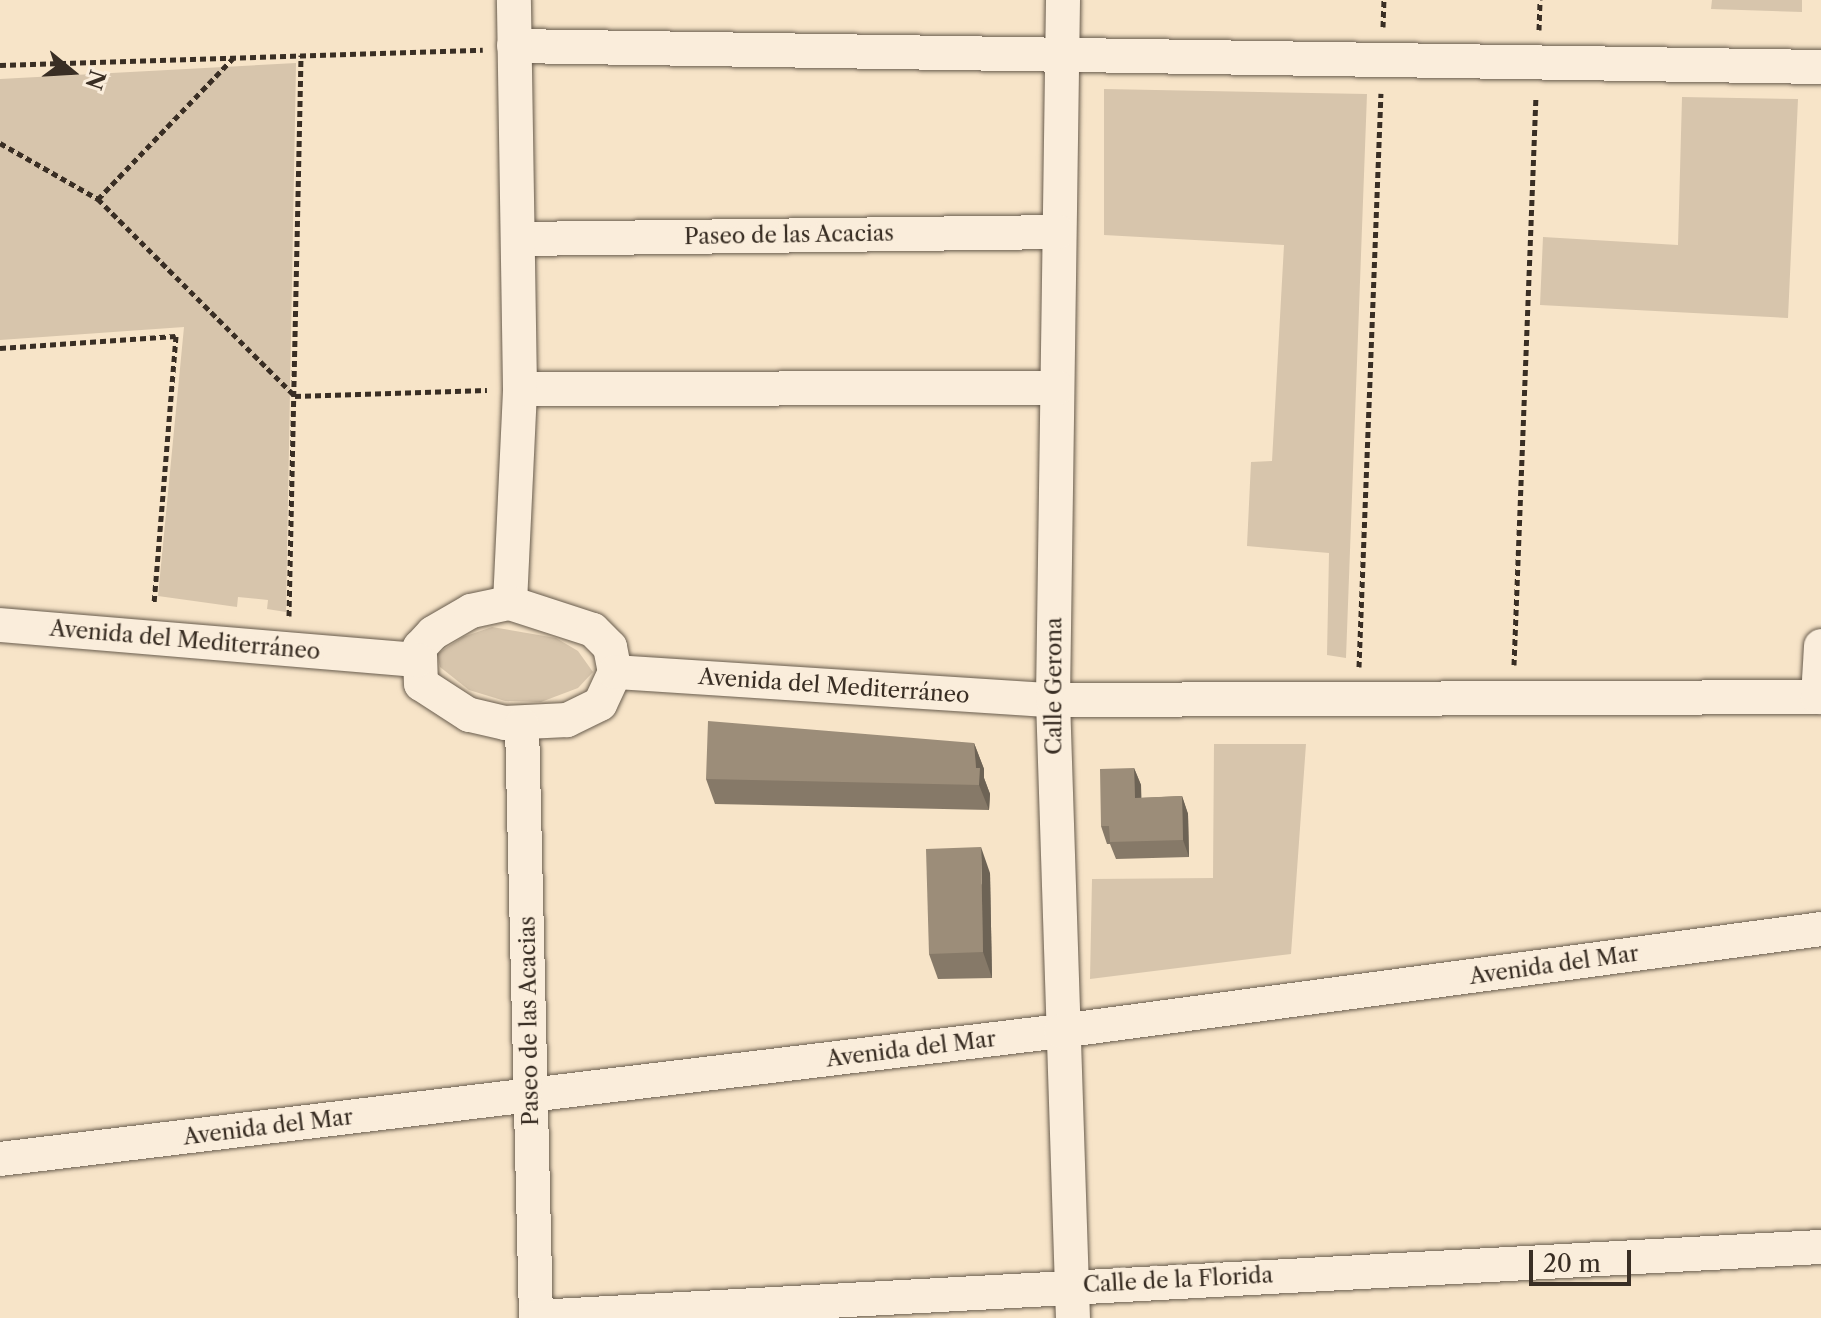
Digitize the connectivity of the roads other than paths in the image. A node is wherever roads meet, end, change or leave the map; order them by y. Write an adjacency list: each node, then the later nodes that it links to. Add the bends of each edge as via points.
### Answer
1 (514, 0): 3 (street)
2 (1063, 0): 4 (street, Calle Gerona)
3 (514, 46): 4 (street); 7 (street)
4 (1061, 53): 5 (street); 6 (street, Calle Gerona)
5 (1821, 67)
6 (1058, 232): 7 (street, Paseo de las Acacias); 8 (street, Calle Gerona)
7 (519, 239): 9 (street)
8 (1057, 388): 9 (street); 16 (street, Calle Gerona)
9 (520, 389): 10 (street)
10 (510, 603): 13 (street, via 449,619 420,647); 14 (street, via 593,630 610,647)
11 (0, 625): 13 (street, Avenida del Mediterráneo)
12 (1821, 646): 15 (street)
13 (418, 660): 17 (street, via 421,684 448,704 479,718)
14 (615, 672): 16 (street, Avenida del Mediterráneo); 17 (street, via 609,694 583,715)
15 (1820, 697): 16 (street, Avenida del Mediterráneo)
16 (1053, 700): 19 (street, Calle Gerona)
17 (522, 725): 20 (street, Paseo de las Acacias)
18 (1821, 929): 19 (street, Avenida del Mar)
19 (1061, 1031): 20 (street, Avenida del Mar); 23 (street, Calle Gerona)
20 (531, 1096): 21 (street, Avenida del Mar); 24 (street, Paseo de las Acacias)
21 (0, 1159)
22 (1821, 1247): 23 (street, Calle de la Florida)
23 (1071, 1302): 24 (street, Calle de la Florida)
24 (536, 1318)

